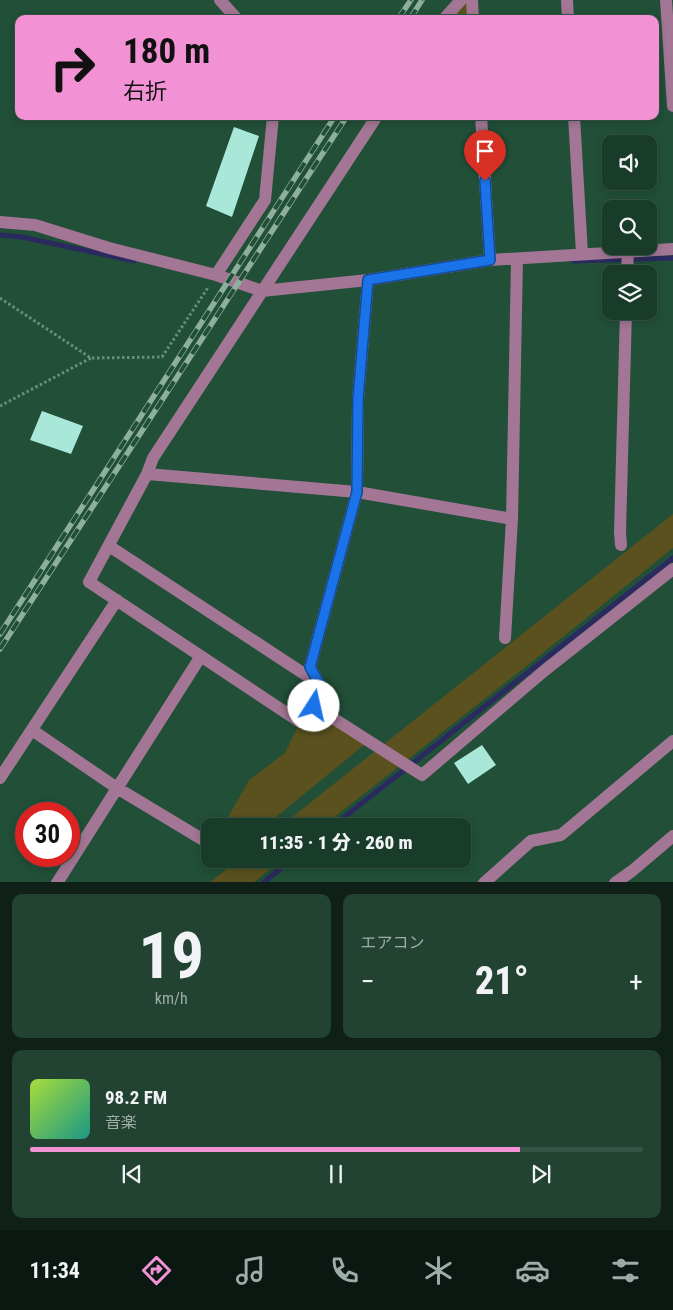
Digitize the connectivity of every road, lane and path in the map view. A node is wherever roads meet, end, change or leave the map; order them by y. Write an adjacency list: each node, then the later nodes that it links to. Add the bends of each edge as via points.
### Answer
1 (220, 0): 6 (street)
2 (460, 0): 7 (street)
3 (472, 0): 8 (street)
4 (566, 0): 9 (street)
5 (666, 0): 10 (street)
6 (233, 15)
7 (447, 15)
8 (473, 15)
9 (568, 15)
10 (673, 106)
11 (273, 120): 22 (street, via 264,200)
12 (374, 120): 24 (street)
13 (481, 120): 21 (street)
14 (574, 120): 19 (street)
15 (0, 222): 22 (street, via 35,225)
16 (673, 249): 17 (street)
17 (657, 250)
18 (602, 253): 19 (street)
19 (582, 254): 20 (street)
20 (517, 259): 21 (street); 31 (street)
21 (490, 260): 23 (street)
22 (216, 275): 24 (street); 27 (path, via 162,358)
23 (368, 280): 24 (street); 30 (street, via 358,399)
24 (262, 291): 29 (street, via 153,458)
25 (0, 298): 27 (path)
26 (626, 320): 32 (street)
27 (91, 358): 28 (path)
28 (0, 406)
29 (147, 474): 30 (street); 33 (street)
30 (357, 492): 31 (street); 38 (street, via 310,667)
31 (512, 519): 36 (street)
32 (621, 545)
33 (108, 548): 35 (street, via 89,582); 38 (street)
34 (673, 569): 38 (street, via 544,671 422,775 314,706)
35 (117, 600): 37 (street); 40 (street)
36 (505, 638)
37 (201, 656): 39 (street); 43 (street)
38 (320, 685)
39 (300, 722)
40 (32, 730): 42 (street); 43 (street)
41 (673, 741): 47 (street, via 561,835 531,841)
42 (0, 778)
43 (117, 788): 45 (street); 46 (street)
44 (673, 836): 48 (street)
45 (201, 839)
46 (57, 882)
47 (484, 882)
48 (616, 882)

